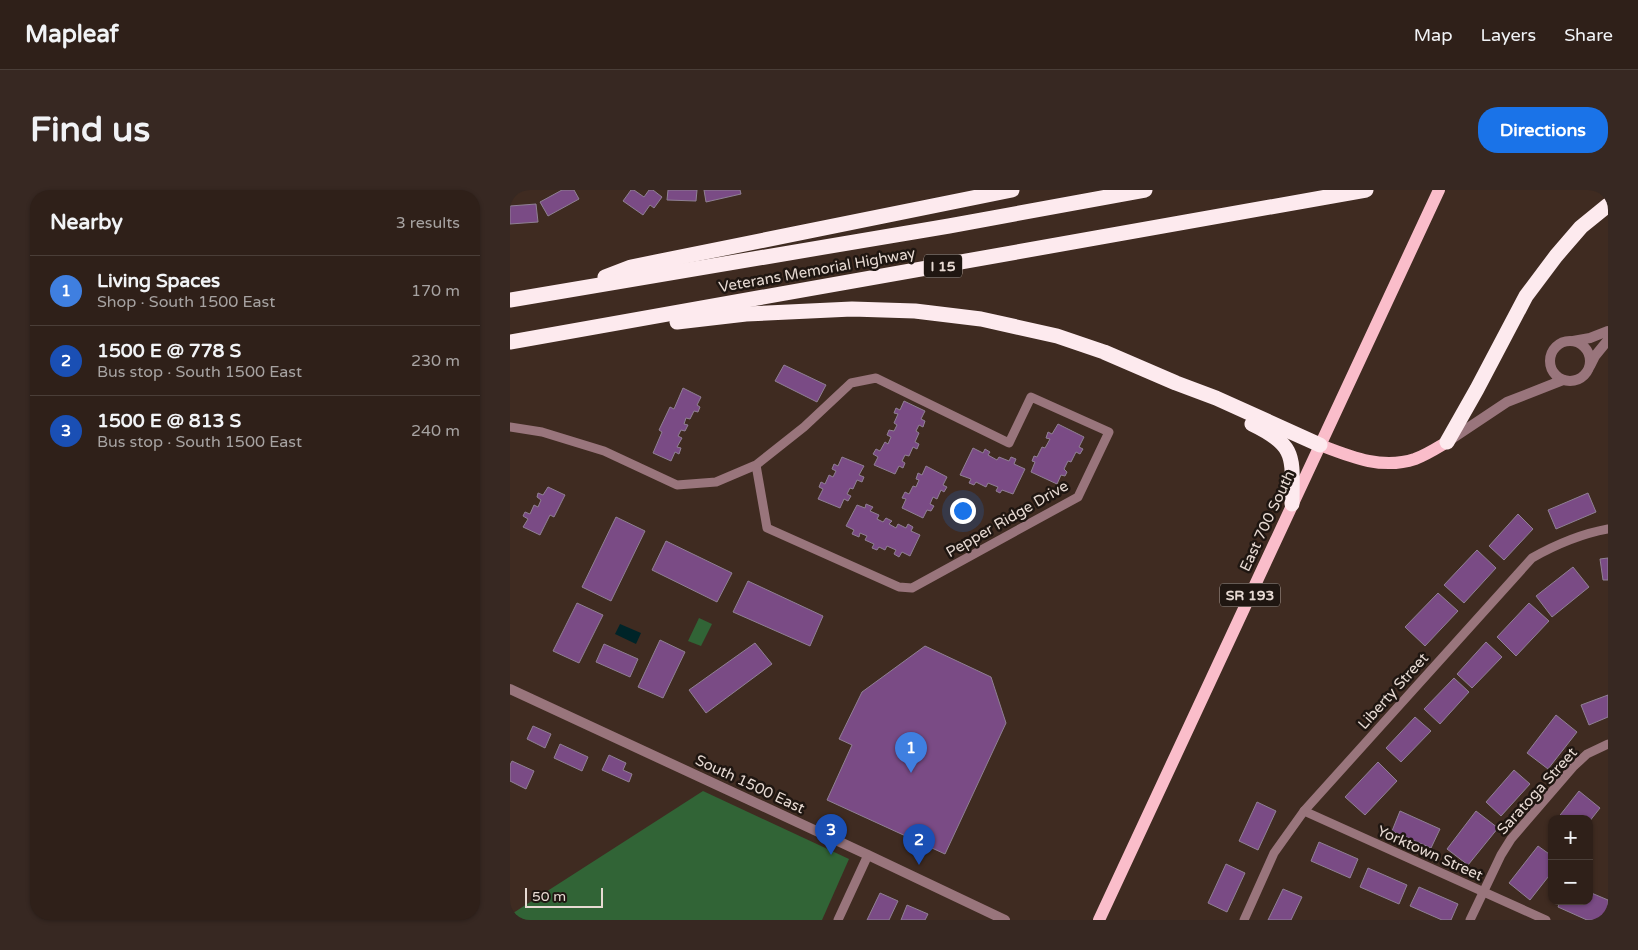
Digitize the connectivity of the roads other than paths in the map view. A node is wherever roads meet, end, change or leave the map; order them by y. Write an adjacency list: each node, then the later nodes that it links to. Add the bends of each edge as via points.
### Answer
1 (1012, 190): 6 (highway, via 631,267)
2 (1144, 190): 6 (highway, Veterans Memorial Highway)
3 (1366, 190): 10 (highway, Veterans Memorial Highway / I 15)
4 (1439, 190): 17 (main road, East 700 South / SR 193)
5 (1608, 205): 16 (highway, via 1582,227 1526,296)
6 (572, 289): 7 (highway, Veterans Memorial Highway)
7 (510, 300)
8 (1608, 331): 11 (street)
9 (1608, 340): 12 (street)
10 (516, 341): 14 (highway, via 746,314 852,309 916,311 987,320 1057,336)
11 (1569, 341): 12 (street, via 1586,348); 13 (street, via 1557,346 1551,358 1553,371)
12 (1590, 367): 13 (street, via 1576,380)
13 (1563, 380): 16 (street, via 1507,402)
14 (1176, 383): 17 (highway); 19 (highway, via 1207,404 1282,443 1291,458)
15 (510, 427): 18 (street, Pepper Ridge Drive, via 542,432 604,451 677,485 716,482)
16 (1447, 442): 17 (main road, via 1416,458 1394,463 1367,462)
17 (1320, 445): 19 (main road, East 700 South / SR 193)
18 (756, 464): 18 (street, Pepper Ridge Drive, via 804,427 851,383 876,378 1009,443 1031,397 1109,432 1078,497 912,588 899,587 767,528)
19 (1292, 504): 28 (main road, East 700 South / SR 193)
20 (1608, 529): 23 (street, Liberty Street, via 1562,541 1532,558)
21 (510, 689): 24 (street, South 1500 East)
22 (1608, 744): 25 (street, Saratoga Street, via 1587,754 1572,767 1511,839)
23 (1304, 811): 25 (street, Yorktown Street); 29 (street, Liberty Street, via 1274,852)
24 (868, 854): 26 (street); 27 (street, South 1500 East)
25 (1483, 892): 30 (street, Saratoga Street); 31 (street, Yorktown Street)
26 (838, 920)
27 (1005, 920)
28 (1099, 920)
29 (1244, 920)
30 (1470, 920)
31 (1546, 920)

